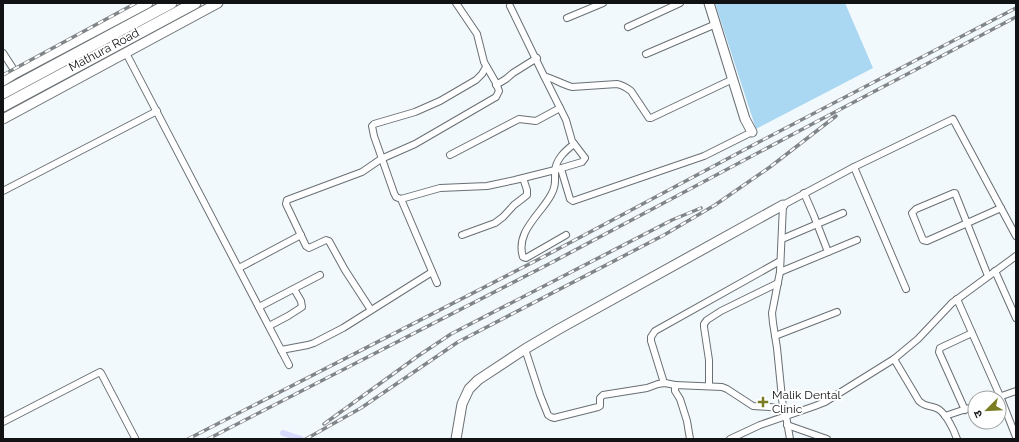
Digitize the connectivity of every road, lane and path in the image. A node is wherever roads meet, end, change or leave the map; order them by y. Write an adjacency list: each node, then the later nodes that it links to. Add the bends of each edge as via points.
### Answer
1 (148, 3): 19 (street, Mathura Road)
2 (171, 3): 17 (highway)
3 (195, 3): 26 (highway)
4 (218, 3): 14 (street, Mathura Road)
5 (456, 3): 18 (street, via 477,34)
6 (603, 3): 10 (street)
7 (680, 3): 12 (street)
8 (709, 3): 11 (street)
9 (510, 6): 16 (street)
10 (567, 18)
11 (716, 24): 15 (street); 21 (street)
12 (628, 27)
13 (3, 53): 19 (street)
14 (126, 53): 28 (street); 29 (street, Mathura Road)
15 (646, 54)
16 (537, 58): 20 (street); 24 (street)
17 (55, 65): 23 (highway); 25 (highway, Mathura Road)
18 (486, 66): 24 (street); 33 (street, via 476,80 440,101 415,112 374,124 372,126)
19 (16, 73): 22 (street, Mathura Road)
20 (544, 76): 21 (street, via 572,87 621,85 632,92 650,118); 27 (street)
21 (733, 79): 30 (street, via 745,119)
22 (3, 81)
23 (3, 85)
24 (496, 85): 33 (street, via 499,91 496,97 415,144)
25 (3, 93)
26 (3, 106)
27 (560, 108): 31 (street); 32 (street, via 536,121 518,120)
28 (157, 111): 37 (street); 54 (street)
29 (3, 120)
30 (752, 132): 35 (street, via 704,156 573,201)
31 (574, 144): 35 (street, via 561,155); 35 (street, via 584,156 584,160)
32 (450, 155)
33 (381, 159): 39 (street, via 394,193); 45 (street, via 362,172 287,200 286,204)
34 (854, 166): 38 (street); 41 (street, via 953,119); 63 (street)
35 (558, 169): 36 (street); 47 (street, via 551,195 523,236 523,257 526,258)
36 (523, 178): 39 (street, via 487,186 440,188); 46 (street, via 527,194 503,217 489,226)
37 (3, 191)
38 (804, 193): 40 (street); 43 (street)
39 (401, 199): 56 (street)
40 (783, 205): 49 (street); 72 (street)
41 (1002, 208): 44 (street); 48 (street)
42 (843, 213): 43 (street)
43 (817, 224): 49 (street); 51 (street)
44 (968, 224): 44 (street, via 954,193 916,209 912,214 925,241); 59 (street)
45 (301, 235): 54 (street); 66 (street, via 308,248 329,241)
46 (462, 235)
47 (566, 235)
48 (1016, 236)
49 (782, 239): 53 (street)
50 (857, 240): 51 (street)
51 (828, 252): 57 (street)
52 (1016, 256): 55 (street)
53 (780, 261): 57 (street); 76 (street, via 655,331 651,341)
54 (239, 268): 65 (street)
55 (995, 271): 59 (street); 68 (street)
56 (432, 272): 60 (street); 66 (street)
57 (780, 272): 61 (street)
58 (320, 276): 62 (street)
59 (988, 276): 64 (street)
60 (437, 282)
61 (778, 283): 71 (street, via 772,313); 78 (street, via 721,311 705,322 709,360)
62 (294, 289): 65 (street); 69 (street, via 302,307)
63 (906, 289)
64 (957, 300): 70 (street); 74 (street)
65 (259, 307): 69 (street)
66 (371, 310): 73 (street, via 314,344)
67 (837, 312): 71 (street)
68 (1016, 318)
69 (269, 326): 73 (street)
70 (972, 333): 79 (street); 81 (street, via 939,350)
71 (775, 336): 80 (street)
72 (525, 349): 76 (street, via 548,415 554,418 598,408 603,395); 89 (street, via 478,380 470,389 462,404)
73 (281, 350): 75 (street)
74 (894, 359): 82 (street, via 825,402); 83 (street, via 919,401 923,405 938,409)
75 (289, 365)
76 (664, 383): 77 (street)
77 (675, 384): 78 (street); 90 (street)
78 (708, 386): 80 (street, via 725,388 756,407)
79 (995, 390)
80 (783, 408): 82 (street)
81 (965, 410): 83 (street)
82 (786, 416): 86 (street); 91 (street)
83 (945, 416): 94 (street)
84 (1007, 417): 87 (street)
85 (3, 422): 88 (street, via 100,372)
86 (787, 425): 92 (street); 93 (street)
87 (1016, 437)
88 (135, 438)
89 (456, 439)
90 (690, 439)
91 (730, 439)
92 (790, 439)
93 (827, 439)
94 (957, 439)

